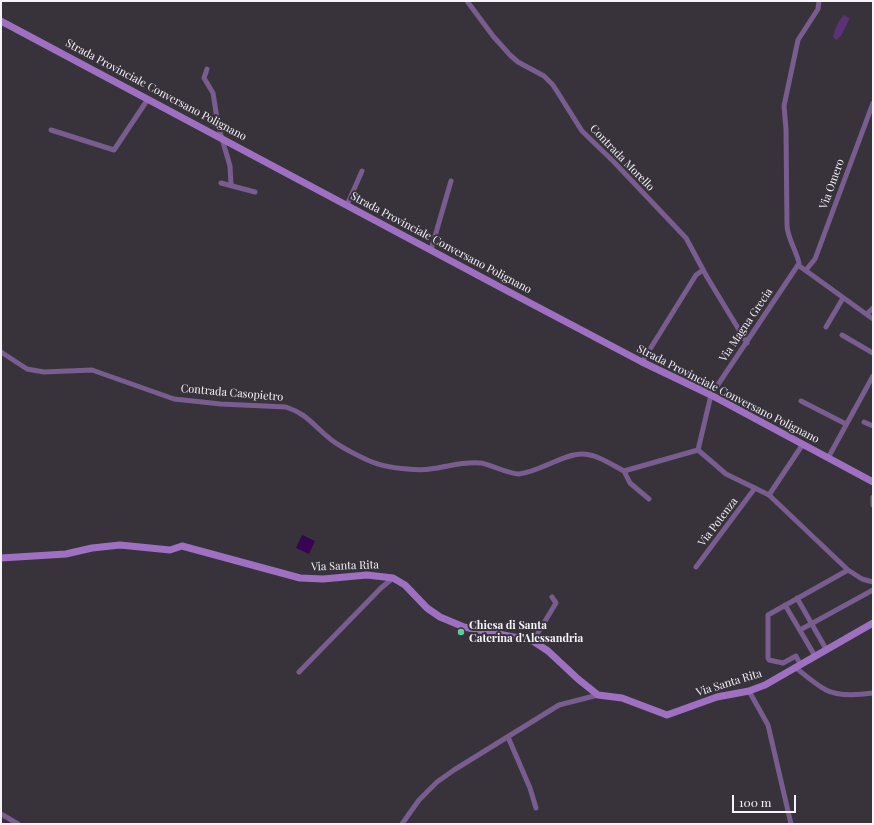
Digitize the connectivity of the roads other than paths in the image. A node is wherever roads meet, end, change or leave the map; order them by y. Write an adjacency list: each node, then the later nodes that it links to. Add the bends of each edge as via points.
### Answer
1 (467, 1): 17 (street, Contrada Morello, via 510,55 544,76 553,85 582,131 686,238)
2 (820, 1): 16 (street, via 818,9 798,40 784,106 787,232 798,258)
3 (1, 21): 5 (main road, Strada Provinciale Conversano Polignano)
4 (207, 69): 8 (street, via 204,78 213,93)
5 (148, 99): 7 (street, via 114,150); 8 (main road, Strada Provinciale Conversano Polignano)
6 (873, 103): 18 (street, Via Omero, via 815,259)
7 (51, 130)
8 (222, 138): 12 (street, via 230,166); 14 (main road, Strada Provinciale Conversano Polignano)
9 (362, 171): 14 (street)
10 (451, 181): 15 (street)
11 (222, 183): 12 (street)
12 (231, 185): 13 (street)
13 (255, 192)
14 (347, 206): 15 (main road, Strada Provinciale Conversano Polignano)
15 (431, 250): 28 (main road, Strada Provinciale Conversano Polignano)
16 (798, 265): 18 (street); 25 (street, Via Magna Grecia)
17 (703, 270): 25 (street, Contrada Morello); 28 (street, via 696,275)
18 (806, 270): 19 (street)
19 (843, 298): 21 (street); 23 (street)
20 (873, 308): 21 (street)
21 (867, 314): 22 (street)
22 (873, 319)
23 (826, 327)
24 (842, 335): 27 (street)
25 (747, 343): 30 (street, Via Magna Grecia)
26 (1, 352): 38 (street, Contrada Casopietro, via 27,369 44,372 92,370 174,399 286,407 309,419 328,438 378,464 428,470 468,462 517,474 582,454 593,456)
27 (873, 353)
28 (642, 362): 30 (main road, Strada Provinciale Conversano Polignano)
29 (873, 376): 33 (street)
30 (711, 395): 35 (main road, Strada Provinciale Conversano Polignano); 36 (street)
31 (801, 401): 33 (street)
32 (864, 422): 34 (street)
33 (846, 424): 37 (street)
34 (873, 426)
35 (802, 444): 37 (main road, Strada Provinciale Conversano Polignano); 41 (street)
36 (698, 450): 38 (street); 40 (street, via 726,474)
37 (828, 458): 39 (main road, Strada Provinciale Conversano Polignano)
38 (624, 471): 43 (street, via 630,483)
39 (873, 482)
40 (755, 488): 41 (street); 46 (street, Via Potenza)
41 (769, 495): 47 (street)
42 (873, 498): 44 (street)
43 (649, 499)
44 (873, 505)
45 (1, 558): 48 (main road, Via Santa Rita, via 66,554 120,545 170,550 182,546 300,578 323,579 367,575)
46 (696, 567)
47 (848, 570): 49 (street, via 862,579); 52 (street)
48 (393, 578): 57 (main road, Via Santa Rita, via 405,585 432,612 446,620 464,627); 61 (street)
49 (873, 582)
50 (873, 590): 55 (street)
51 (552, 597): 57 (street, via 556,603)
52 (797, 598): 53 (street); 55 (street)
53 (785, 605): 56 (street); 60 (street, via 768,615 768,658 783,663 796,656)
54 (873, 623): 58 (main road, Via Santa Rita)
55 (812, 624): 56 (street); 58 (street)
56 (800, 630): 59 (street)
57 (533, 641): 64 (main road, Via Santa Rita)
58 (826, 649): 59 (main road, Via Santa Rita)
59 (815, 656): 60 (main road, Via Santa Rita)
60 (798, 666): 62 (main road, Via Santa Rita); 63 (street, via 832,693)
61 (299, 672)
62 (750, 691): 64 (main road, Via Santa Rita, via 717,696 667,715 622,698); 70 (street, via 768,725)
63 (873, 693)
64 (598, 695): 65 (street, via 559,705)
65 (508, 737): 66 (street); 69 (street, via 443,777 419,800)
66 (536, 808)
67 (1, 814): 68 (street)
68 (18, 824)
69 (402, 824)
70 (791, 824)

